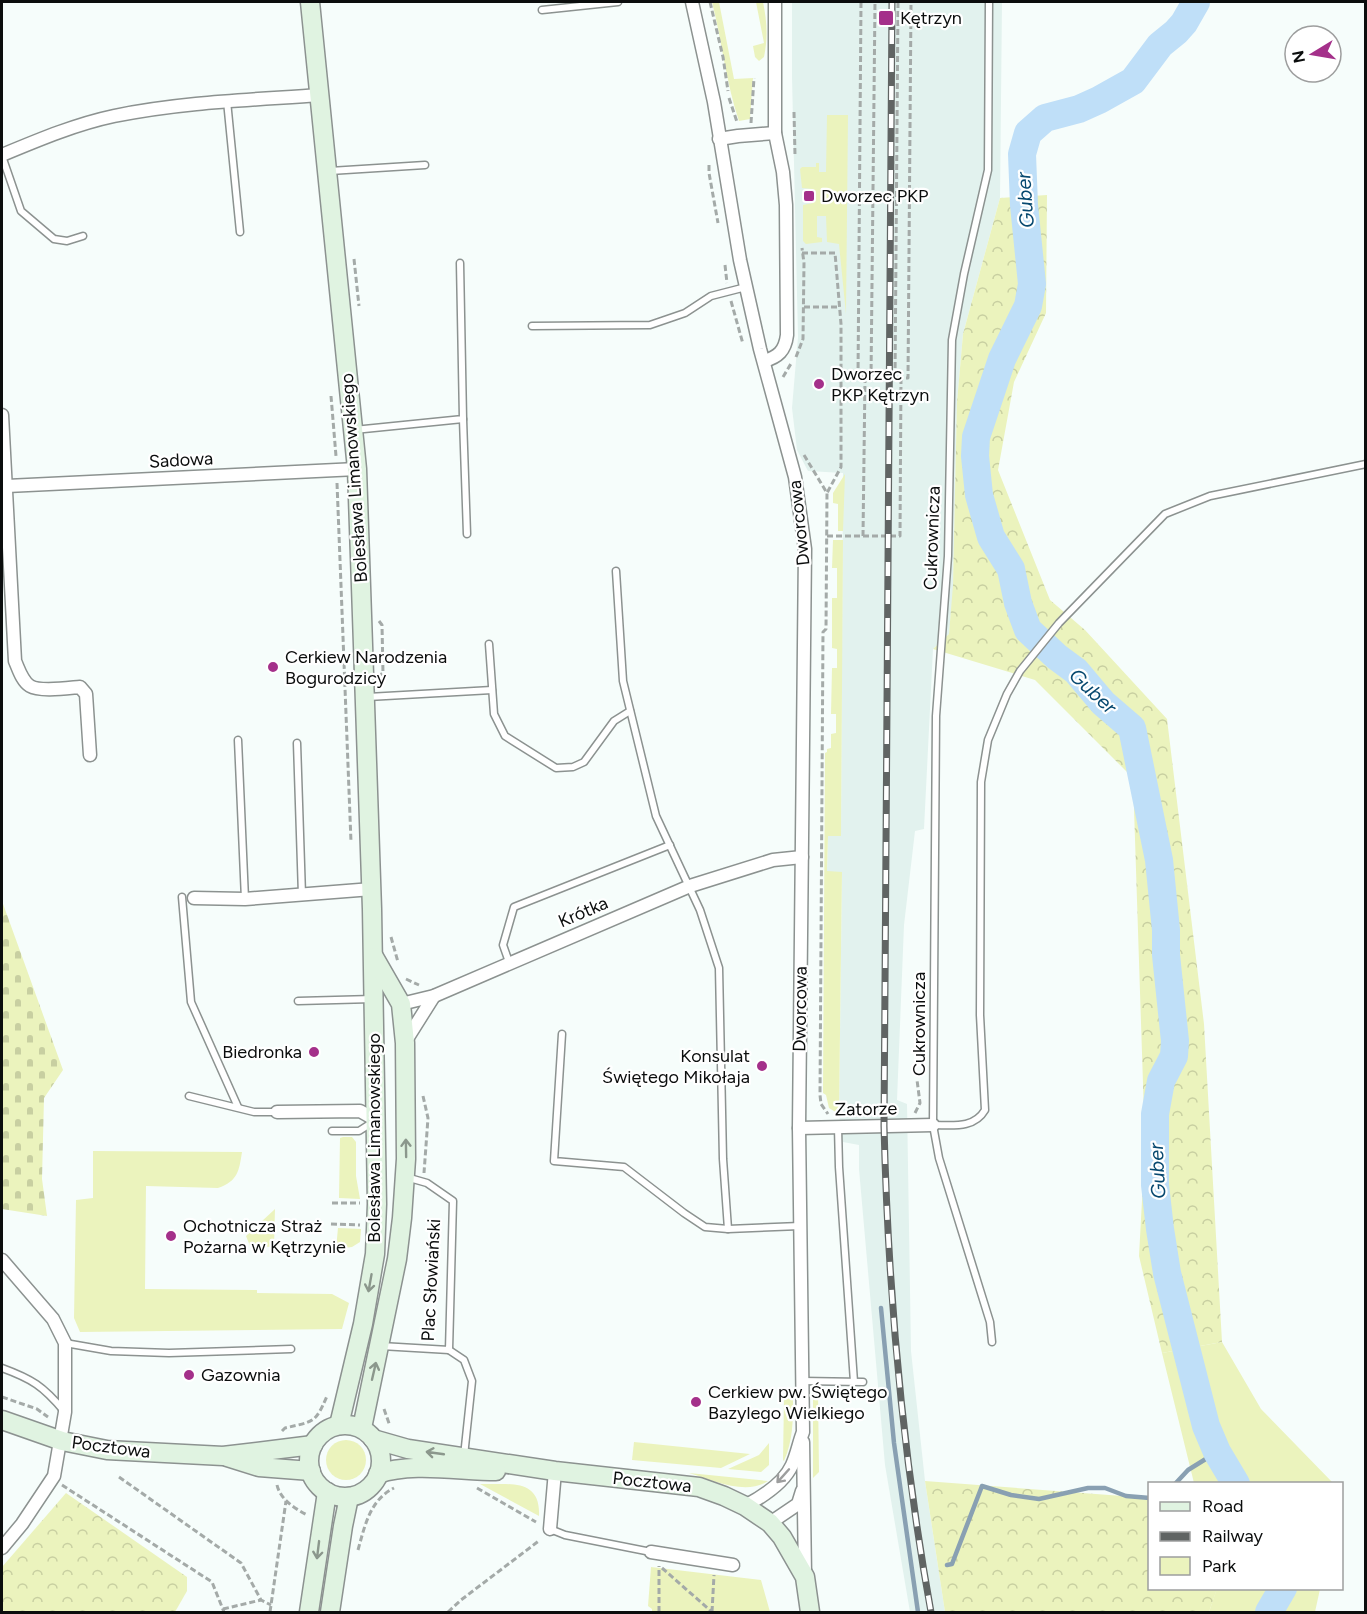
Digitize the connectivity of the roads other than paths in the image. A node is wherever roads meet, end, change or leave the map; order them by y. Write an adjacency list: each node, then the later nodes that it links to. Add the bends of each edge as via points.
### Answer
1 (310, 2): 7 (street, Bolesława Limanowskiego)
2 (618, 2): 6 (lane)
3 (692, 2): 10 (street, Dworcowa)
4 (775, 2): 9 (street)
5 (989, 2): 56 (lane, Cukrownicza, via 988,170 958,307 951,361 948,556 936,716)
6 (542, 10)
7 (320, 95): 8 (street); 13 (street, Bolesława Limanowskiego)
8 (227, 100): 11 (street, via 112,116 44,137); 14 (lane)
9 (775, 134): 10 (street); 19 (street, via 786,205 787,335 783,350)
10 (719, 139): 17 (street, Dworcowa)
11 (2, 156): 15 (lane, via 21,211 54,239 67,241)
12 (425, 165): 13 (lane)
13 (328, 171): 22 (street, Bolesława Limanowskiego)
14 (240, 232)
15 (82, 236)
16 (460, 263): 21 (lane)
17 (746, 287): 18 (lane, via 711,296 685,313 650,325); 19 (street, Dworcowa)
18 (532, 326)
19 (764, 361): 36 (street, Dworcowa, via 795,477 804,538)
20 (2, 415): 25 (street)
21 (463, 419): 22 (lane); 26 (lane)
22 (353, 430): 24 (street, Bolesława Limanowskiego)
23 (1365, 465): 56 (lane, via 1210,496 1166,514 1059,623 1020,670 988,740 981,782 980,1015 985,1110 972,1123)
24 (357, 469): 25 (street, Sadowa); 30 (street, Bolesława Limanowskiego)
25 (7, 486): 34 (street, via 15,661 21,677 31,687 80,687 86,694)
26 (467, 534)
27 (616, 571): 31 (lane, via 623,681)
28 (489, 644): 29 (lane)
29 (492, 690): 30 (lane); 31 (lane, via 494,714 505,736 556,768 584,762 614,721)
30 (365, 697): 38 (street, Bolesława Limanowskiego)
31 (630, 711): 35 (lane, via 656,816)
32 (238, 740): 41 (lane)
33 (297, 743): 39 (lane)
34 (90, 755)
35 (670, 845): 37 (lane); 43 (lane, via 514,907 503,945)
36 (802, 857): 37 (street, Krótka, via 773,860); 58 (street, Dworcowa)
37 (690, 886): 43 (street, Krótka); 62 (lane, via 719,968)
38 (372, 889): 39 (street); 42 (street, Bolesława Limanowskiego)
39 (302, 896): 41 (street)
40 (188, 898): 41 (street); 52 (lane, via 191,1002)
41 (245, 899)
42 (373, 956): 45 (street, Bolesława Limanowskiego); 47 (street, Bolesława Limanowskiego)
43 (509, 962): 44 (street, Krótka)
44 (434, 996): 47 (street, Krótka); 50 (street)
45 (374, 999): 46 (lane); 49 (street, Bolesława Limanowskiego)
46 (298, 1001)
47 (401, 1004): 49 (street); 50 (street, Bolesława Limanowskiego)
48 (562, 1035): 62 (lane, via 554,1161 624,1167 705,1227)
49 (374, 1042): 54 (street, Bolesława Limanowskiego)
50 (405, 1042): 55 (street, Bolesława Limanowskiego)
51 (189, 1096): 52 (lane)
52 (238, 1107): 53 (lane)
53 (277, 1112): 54 (street, via 360,1111)
54 (376, 1120): 55 (street); 59 (lane, via 359,1131); 75 (street, Bolesława Limanowskiego, one-way to 75, via 375,1254)
55 (405, 1120): 60 (street, Bolesława Limanowskiego, one-way to 55)
56 (933, 1125): 57 (street, Zatorze); 64 (lane, Cukrownicza, via 939,1158 990,1323)
57 (838, 1127): 58 (street, Zatorze); 71 (lane)
58 (799, 1128): 61 (street, Dworcowa)
59 (332, 1131)
60 (405, 1176): 66 (street, Bolesława Limanowskiego, via 397,1259); 68 (lane, Plac Słowiański, via 427,1183 453,1201)
61 (800, 1226): 62 (lane); 70 (street, Dworcowa)
62 (728, 1228)
63 (2, 1260): 65 (street, via 53,1319)
64 (992, 1342)
65 (65, 1343): 67 (lane, via 111,1351 169,1353); 73 (street)
66 (379, 1346): 68 (lane, Plac Słowiański); 77 (street, Bolesława Limanowskiego, one-way to 66)
67 (291, 1349)
68 (449, 1350): 81 (lane, via 464,1360 472,1381)
69 (2, 1368): 73 (lane, via 30,1379)
70 (802, 1381): 71 (lane); 76 (street, Dworcowa)
71 (854, 1382): 72 (lane)
72 (863, 1382)
73 (65, 1412): 78 (street)
74 (2, 1420): 78 (street, Pocztowa)
75 (339, 1425): 77 (street, via 351,1425); 79 (street, via 328,1429)
76 (803, 1432): 85 (street); 88 (street, Dworcowa, one-way to 88, via 785,1476)
77 (367, 1433): 81 (street, Pocztowa, one-way to 77, via 408,1449); 84 (street, via 378,1451)
78 (62, 1441): 80 (street, Pocztowa, via 107,1450); 91 (street, via 54,1476)
79 (313, 1445): 80 (street, Pocztowa); 83 (street, via 309,1458)
80 (223, 1456): 83 (street, Pocztowa, via 259,1467)
81 (464, 1457): 82 (street, Pocztowa)
82 (555, 1471): 84 (street, Pocztowa, via 406,1468); 88 (street, Pocztowa, via 699,1487); 90 (street)
83 (311, 1472): 86 (street)
84 (378, 1474): 87 (street, via 373,1485)
85 (804, 1488): 89 (street, via 798,1504); 94 (street)
86 (327, 1492): 87 (street); 95 (street, one-way to 95)
87 (350, 1497): 96 (street)
88 (745, 1506): 89 (street)
89 (770, 1522): 94 (street)
90 (550, 1529): 92 (lane)
91 (2, 1548)
92 (651, 1552): 93 (street)
93 (732, 1565)
94 (805, 1577): 97 (street)
95 (309, 1612)
96 (330, 1612)
97 (810, 1612)

